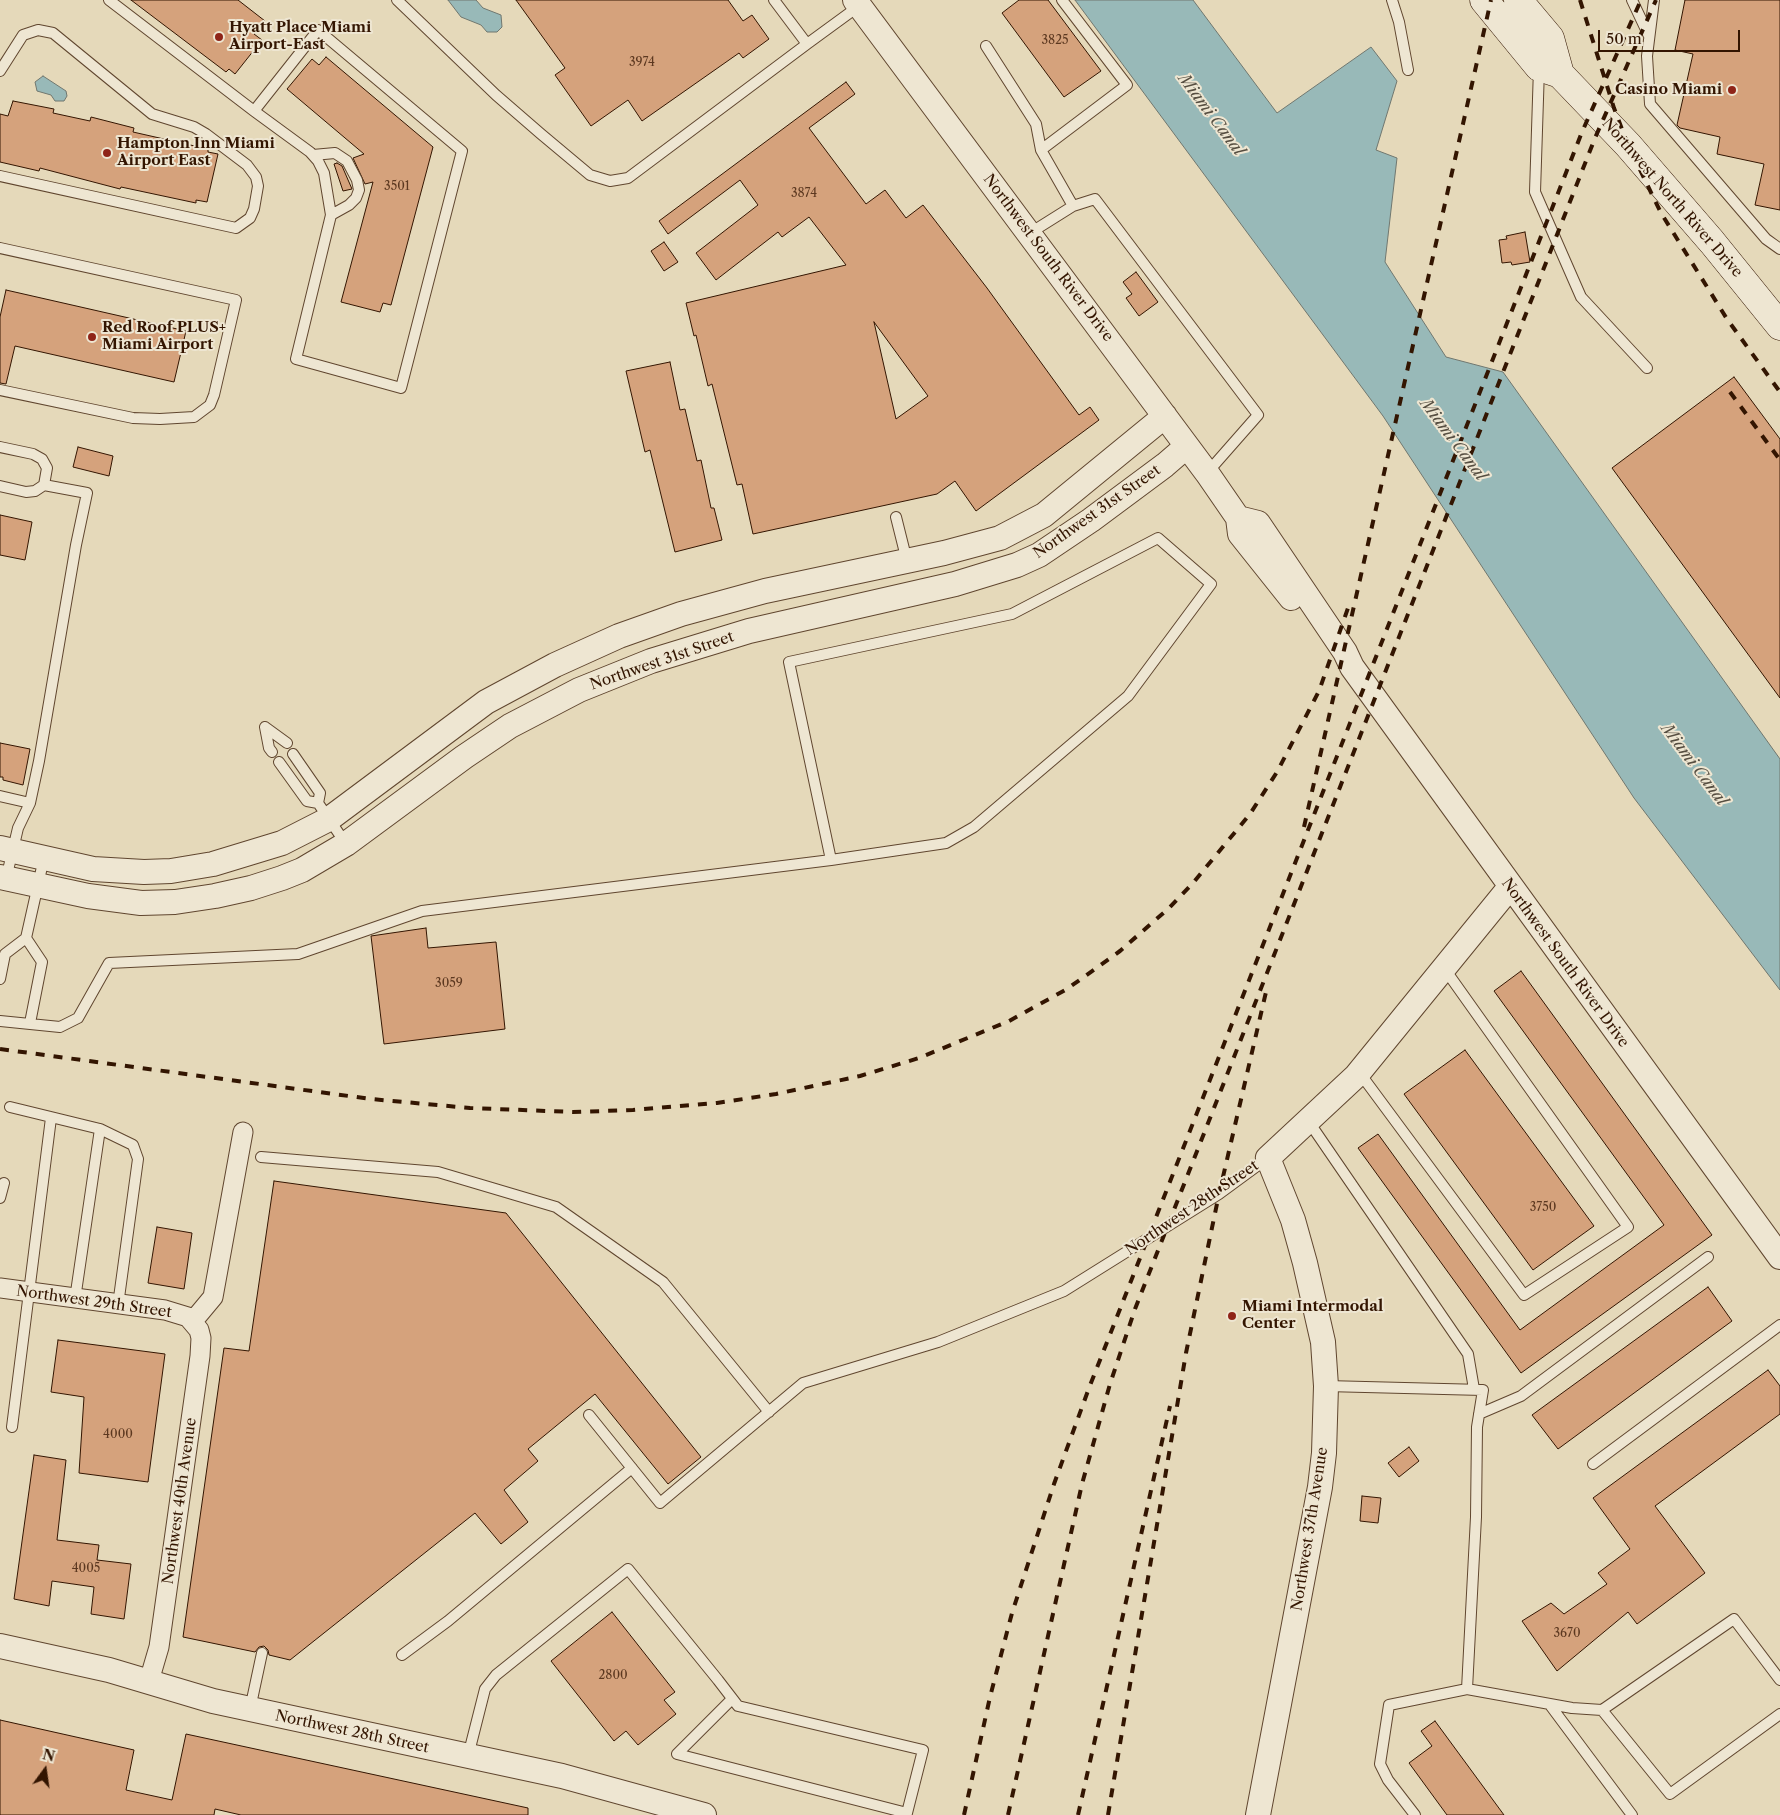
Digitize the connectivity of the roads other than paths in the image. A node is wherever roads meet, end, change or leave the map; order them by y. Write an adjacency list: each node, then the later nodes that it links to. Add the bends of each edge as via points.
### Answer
1 (109, 0): 17 (lane)
2 (397, 0): 12 (lane, via 541,134 590,175 610,181 628,178)
3 (774, 0): 12 (lane)
4 (1062, 0): 18 (lane, via 1127,85)
5 (1392, 0): 14 (lane)
6 (1484, 0): 16 (main road, Northwest North River Drive)
7 (1518, 0): 16 (main road, Northwest North River Drive, via 1550,38)
8 (1632, 0): 11 (lane)
9 (1654, 0): 11 (lane)
10 (857, 3): 12 (lane); 23 (street, Northwest South River Drive)
11 (1649, 37): 25 (lane, via 1650,104 1766,239)
12 (807, 44)
13 (986, 46): 18 (lane, via 1036,124)
14 (1408, 70)
15 (0, 71): 20 (lane, via 23,35 38,30 53,33 152,114 206,134 247,165 258,186 250,218 236,228)
16 (1550, 71): 26 (main road, Northwest North River Drive, via 1628,146); 27 (lane, via 1535,192 1581,297)
17 (254, 111): 19 (lane); 22 (lane, via 318,30 462,151 401,388 296,359)
18 (1041, 150): 21 (lane)
19 (313, 156): 22 (lane, via 324,173); 22 (lane, via 336,153 347,161 357,180 359,190 356,198)
20 (0, 176)
21 (1073, 206): 23 (lane); 32 (lane, via 1095,199 1258,416)
22 (331, 216)
23 (1030, 233): 29 (street, Northwest South River Drive)
24 (0, 248): 28 (lane, via 236,300 214,395 210,405 194,417 133,418)
25 (1780, 249)
26 (1780, 326)
27 (1647, 368)
28 (0, 390)
29 (1165, 416): 30 (street, Northwest South River Drive); 36 (street, Northwest 31st Street, via 1044,515 1024,527 976,545)
30 (1187, 446): 32 (street, Northwest South River Drive); 37 (street, Northwest 31st Street, via 1039,555 991,575)
31 (0, 447): 33 (lane, via 34,454 42,459 47,468)
32 (1207, 473): 51 (street, Northwest South River Drive, via 1238,518 1258,523 1352,667)
33 (44, 485): 34 (lane, via 26,492); 43 (lane, via 87,493)
34 (0, 486)
35 (896, 517): 36 (lane)
36 (907, 560): 37 (street); 44 (street, Northwest 31st Street, via 765,591 697,610 645,626 586,650 486,702)
37 (914, 594): 45 (street, Northwest 31st Street, via 749,631 651,661 603,680 540,709 486,741)
38 (287, 743): 39 (lane, via 265,727)
39 (272, 752)
40 (293, 754): 44 (lane, via 320,793)
41 (279, 762): 44 (lane, via 307,801)
42 (0, 796): 43 (lane)
43 (30, 802): 46 (lane)
44 (323, 811): 45 (lane); 47 (street, Northwest 31st Street, via 282,843 213,864 171,871 93,869)
45 (346, 844): 50 (street, Northwest 31st Street, via 289,875 251,888 175,902 141,903)
46 (6, 849): 47 (street, Northwest 31st Street); 49 (lane)
47 (44, 858): 50 (lane)
48 (831, 860): 48 (lane, via 789,662 1012,614 1158,538 1211,584 1128,696 974,827 946,843); 56 (lane, via 422,910 298,954 109,963 78,1018 60,1026)
49 (3, 878): 50 (street, Northwest 31st Street)
50 (37, 886): 52 (lane)
51 (1510, 887): 53 (street, Northwest 28th Street); 68 (street, Northwest South River Drive)
52 (26, 938): 54 (lane, via 6,954); 56 (lane, via 42,962)
53 (1444, 968): 57 (street, Northwest 28th Street); 57 (lane, via 1628,1227 1524,1295)
54 (0, 978)
55 (0, 1021): 56 (lane)
56 (30, 1023)
57 (1359, 1072): 60 (street, Northwest 28th Street)
58 (10, 1107): 59 (lane)
59 (52, 1118): 61 (lane); 70 (lane)
60 (1309, 1122): 64 (street, Northwest 28th Street); 76 (lane, via 1468,1354)
61 (100, 1129): 71 (lane); 72 (lane, via 133,1145 138,1159)
62 (243, 1132): 73 (street, via 213,1296)
63 (261, 1157): 77 (lane, via 438,1172 556,1207 663,1282)
64 (1268, 1158): 75 (street, Northwest 37th Avenue, via 1287,1203 1305,1263 1323,1342); 77 (lane, Northwest 28th Street, via 1219,1194 1064,1291 938,1342 807,1382)
65 (4, 1183): 66 (lane)
66 (0, 1198)
67 (1708, 1257): 78 (lane, via 1521,1396)
68 (1780, 1257)
69 (0, 1288): 70 (street, Northwest 29th Street)
70 (30, 1293): 71 (street, Northwest 29th Street); 80 (lane)
71 (76, 1299): 72 (street, Northwest 29th Street)
72 (118, 1305): 73 (street, Northwest 29th Street, via 165,1310)
73 (190, 1319): 87 (street, Northwest 40th Avenue, via 201,1338 200,1356 160,1647)
74 (1780, 1325): 81 (lane)
75 (1326, 1386): 76 (lane); 97 (street, Northwest 37th Avenue, via 1320,1486)
76 (1474, 1389): 78 (lane, via 1483,1390)
77 (769, 1412): 82 (lane, via 660,1503)
78 (1479, 1414): 88 (lane)
79 (589, 1415): 82 (lane)
80 (12, 1427)
81 (1593, 1464)
82 (632, 1468): 85 (lane)
83 (0, 1646): 87 (street, Northwest 28th Street)
84 (262, 1653): 91 (lane)
85 (402, 1655)
86 (1780, 1680): 92 (lane, via 1734,1619)
87 (149, 1681): 91 (street, Northwest 28th Street)
88 (1467, 1689): 90 (lane); 98 (lane, via 1389,1705 1380,1764)
89 (732, 1699): 89 (lane, via 738,1706 923,1750 907,1813 677,1754); 94 (lane, via 628,1569 496,1674 484,1689)
90 (1550, 1705): 92 (lane); 99 (lane)
91 (250, 1709): 94 (street, Northwest 28th Street)
92 (1602, 1710): 93 (lane, via 1670,1794)
93 (1780, 1714)
94 (468, 1757): 95 (street, Northwest 28th Street, via 562,1776)
95 (654, 1808): 96 (street, Northwest 28th Street)
96 (704, 1815)
97 (1258, 1815)
98 (1415, 1815)
99 (1632, 1815)

